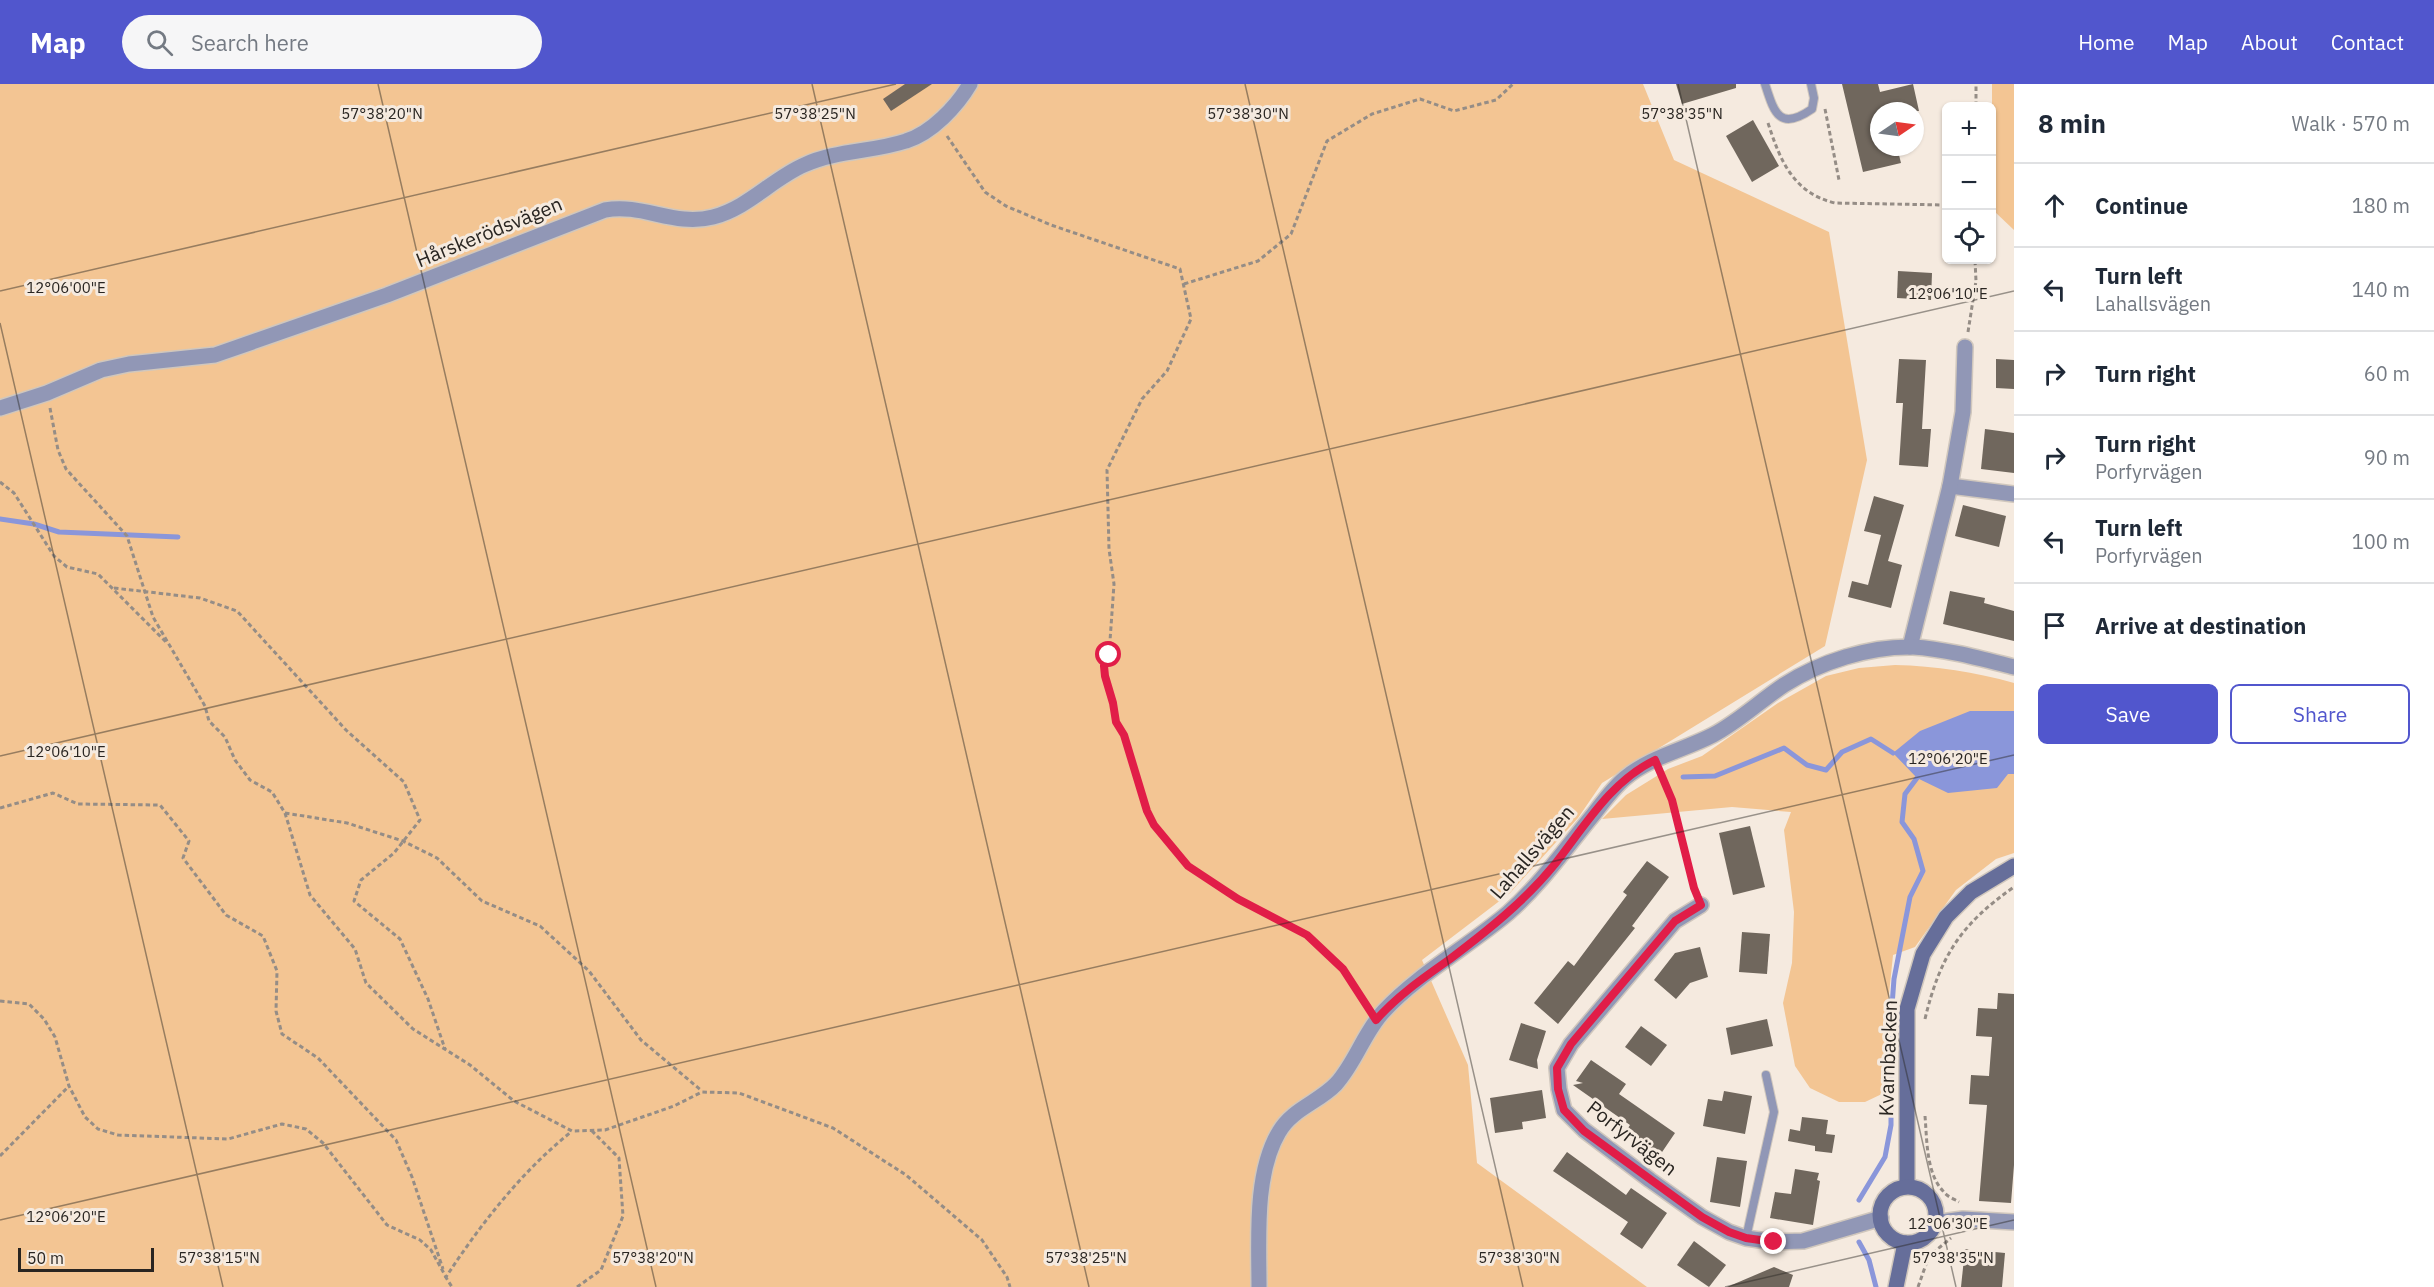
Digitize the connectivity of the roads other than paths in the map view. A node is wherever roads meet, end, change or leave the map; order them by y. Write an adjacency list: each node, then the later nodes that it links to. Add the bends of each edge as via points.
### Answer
1 (970, 84): 5 (street, Hårskerödsvägen, via 959,102 939,121 908,141 814,160 714,217 685,221 630,209 605,210 387,295 215,355 101,370)
2 (1765, 84): 3 (lane, via 1774,112 1785,119 1800,117 1812,109)
3 (1811, 84)
4 (1965, 347): 6 (street, via 1963,412)
5 (0, 408)
6 (1950, 486): 7 (street); 8 (street)
7 (2014, 494)
8 (1910, 647): 9 (street, Lahallsvägen); 19 (street, Lahallsvägen, via 1852,655 1818,666 1714,735 1638,768 1613,790 1524,898 1405,992 1376,1020 1335,1085 1296,1112 1279,1131 1268,1156 1259,1219)
9 (2014, 667)
10 (2014, 866): 13 (street, Kvarnbacken, via 1971,892 1946,917 1923,954 1907,1009)
11 (1701, 905): 17 (street, Porfyrvägen, via 1675,921 1571,1044 1557,1068 1558,1089 1564,1110 1584,1131 1702,1217)
12 (1766, 1075): 17 (lane, via 1773,1112)
13 (1907, 1186): 14 (street, via 1886,1198); 16 (street, via 1930,1199)
14 (1881, 1218): 17 (street, Porfyrvägen, via 1803,1241); 18 (street, via 1890,1237)
15 (2014, 1222): 16 (street, via 1963,1219)
16 (1934, 1223): 18 (street, via 1923,1239)
17 (1746, 1238)
18 (1905, 1243): 20 (street)
19 (1258, 1287)
20 (1896, 1287)

